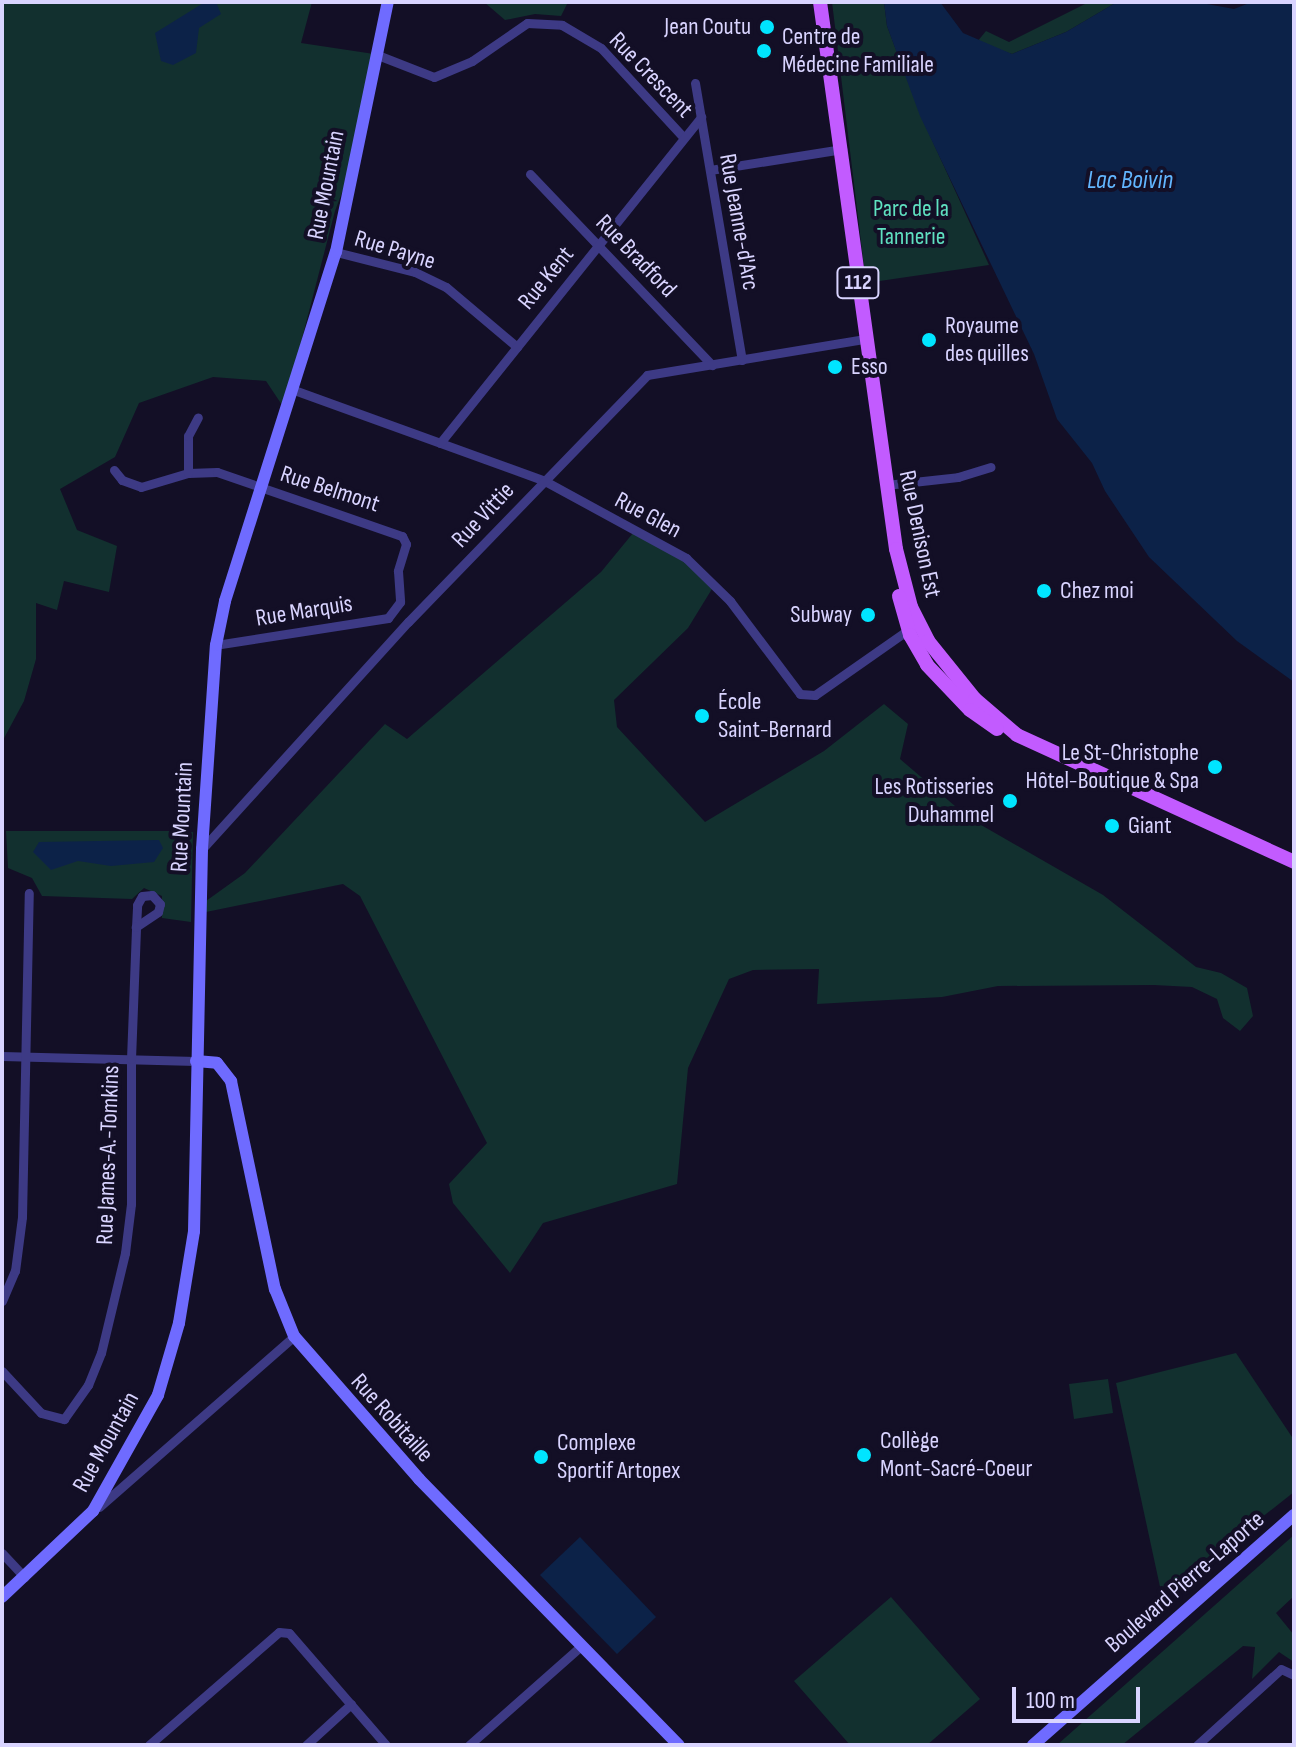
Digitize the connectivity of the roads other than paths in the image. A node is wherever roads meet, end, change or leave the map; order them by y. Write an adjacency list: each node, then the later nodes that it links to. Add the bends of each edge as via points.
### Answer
1 (388, 2): 3 (street, Rue Mountain)
2 (820, 5): 7 (main road, Rue Denison Est / 112)
3 (374, 54): 6 (street, Rue Crescent, via 434,77 472,61 527,23 562,25 601,48); 11 (street, Rue Mountain)
4 (695, 83): 5 (street)
5 (701, 117): 6 (street, Rue Jeanne-d'Arc); 8 (street, Rue Jeanne-d'Arc)
6 (684, 138): 10 (street, Rue Kent)
7 (842, 149): 8 (street); 12 (main road, Rue Denison Est / 112)
8 (710, 170): 14 (street, Rue Jeanne-d'Arc)
9 (530, 174): 10 (street, Rue Bradford)
10 (598, 245): 13 (street, Rue Kent); 15 (street, Rue Bradford)
11 (336, 252): 13 (street, Rue Payne, via 415,272 446,287); 16 (street, Rue Mountain)
12 (865, 339): 14 (street, Rue Vittie); 23 (main road, Rue Denison Est / 112)
13 (517, 347): 18 (street, Rue Kent)
14 (742, 360): 15 (street, Rue Vittie)
15 (712, 365): 22 (street, Rue Vittie, via 647,375)
16 (294, 390): 18 (street, Rue Glen); 24 (street, Rue Mountain)
17 (198, 417): 21 (street, via 188,436)
18 (440, 443): 22 (street, Rue Glen)
19 (990, 467): 23 (street, via 958,477)
20 (114, 470): 21 (street, via 122,480 141,487)
21 (188, 473): 24 (street, via 217,472)
22 (543, 480): 26 (street, Rue Glen, via 686,558 730,601 800,694 815,695); 28 (street, Rue Vittie)
23 (886, 485): 26 (main road, Rue Denison Est / 112, via 899,599)
24 (260, 487): 25 (street, Rue Belmont, via 402,536 406,544); 27 (street, Rue Mountain)
25 (396, 612): 27 (street, Rue Marquis)
26 (913, 627): 29 (main road, via 949,691 993,727)
27 (216, 645): 28 (street, Rue Mountain)
28 (202, 849): 35 (street, Rue Mountain)
29 (1294, 862)
30 (29, 893): 33 (street)
31 (136, 927): 34 (street, Rue James-A.-Tomkins)
32 (2, 1056): 33 (street)
33 (24, 1056): 34 (street); 36 (street, via 22,1217 15,1271)
34 (131, 1059): 35 (street); 38 (street, Rue James-A.-Tomkins, via 125,1253 88,1385 64,1419 41,1413)
35 (196, 1061): 37 (street, Rue Robitaille, via 217,1063 231,1081 275,1289); 39 (street, Rue Mountain, via 194,1231 179,1323 158,1395)
36 (2, 1301)
37 (294, 1336): 39 (street); 44 (street, Rue Robitaille, via 419,1479)
38 (2, 1371)
39 (93, 1511): 42 (street, Rue Mountain)
40 (1294, 1515): 52 (street, Boulevard Pierre-Laporte)
41 (2, 1553): 42 (street)
42 (24, 1577): 43 (street, Rue Mountain)
43 (2, 1597)
44 (581, 1646): 50 (street); 51 (street, Rue Robitaille)
45 (1294, 1675): 53 (street, via 1286,1668)
46 (351, 1704): 47 (street, via 289,1633 279,1632); 48 (street); 49 (street)
47 (149, 1745)
48 (306, 1745)
49 (386, 1745)
50 (469, 1745)
51 (679, 1745)
52 (1033, 1745)
53 (1197, 1745)

